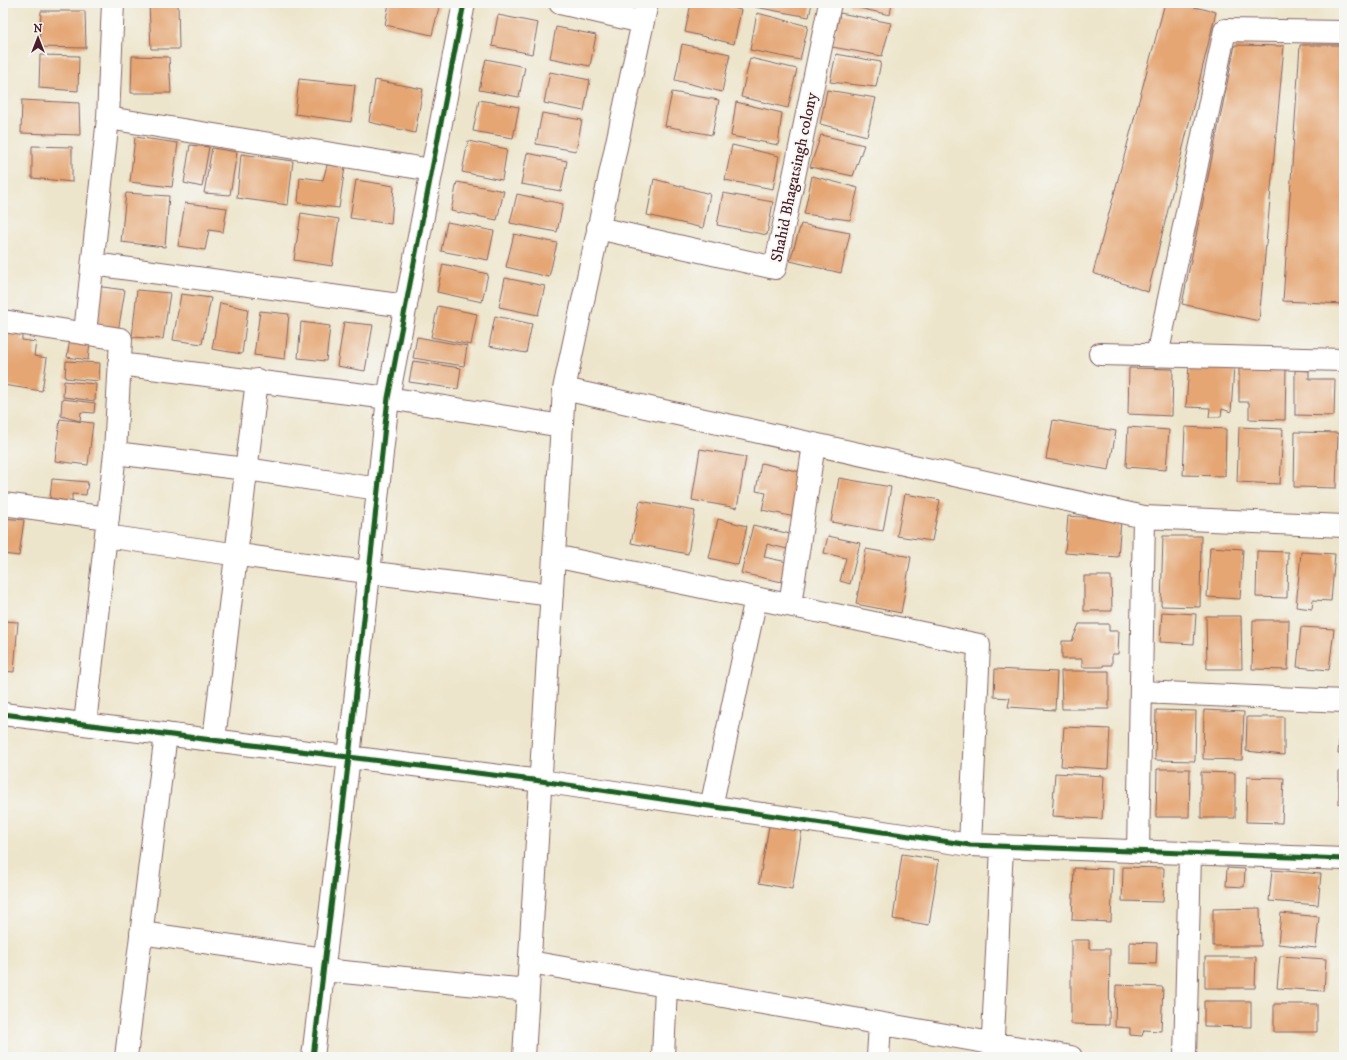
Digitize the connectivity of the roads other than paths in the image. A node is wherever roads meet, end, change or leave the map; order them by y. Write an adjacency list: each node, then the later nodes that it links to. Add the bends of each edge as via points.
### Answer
1 (113, 3): 7 (street)
2 (464, 3): 8 (street)
3 (560, 3): 5 (street)
4 (830, 3): 9 (street, Shahid Bhagatsingh colony, via 775,268)
5 (644, 13): 9 (street)
6 (1344, 32): 15 (street, via 1225,30)
7 (108, 118): 8 (street); 10 (street)
8 (432, 170): 11 (street)
9 (598, 228): 19 (street)
10 (93, 264): 11 (street); 13 (street)
11 (406, 306): 20 (street)
12 (3, 321): 13 (street)
13 (85, 332): 17 (street, via 121,339)
14 (1100, 354): 15 (street)
15 (1157, 356): 16 (street)
16 (1344, 360)
17 (119, 364): 18 (street); 23 (street)
18 (256, 380): 20 (street); 24 (street)
19 (564, 389): 21 (street); 22 (street)
20 (388, 398): 21 (street); 25 (street)
21 (562, 426): 31 (street)
22 (814, 444): 27 (street); 35 (street)
23 (115, 453): 24 (street); 29 (street)
24 (246, 469): 25 (street); 30 (street)
25 (378, 489): 32 (street)
26 (3, 504): 29 (street)
27 (1144, 517): 28 (street); 36 (street)
28 (1344, 526)
29 (107, 527): 30 (street); 39 (street)
30 (235, 555): 32 (street); 41 (street)
31 (554, 556): 33 (street); 34 (street)
32 (369, 573): 33 (street); 42 (street)
33 (552, 595): 43 (street)
34 (756, 598): 35 (street); 44 (street)
35 (790, 605): 45 (street, via 979,645)
36 (1141, 692): 37 (street); 47 (street)
37 (1344, 701)
38 (3, 714): 39 (street)
39 (85, 724): 40 (street)
40 (166, 734): 41 (street); 50 (street)
41 (214, 740): 42 (street)
42 (349, 757): 43 (street); 52 (street)
43 (541, 781): 44 (street); 51 (street)
44 (711, 807): 45 (street)
45 (970, 846): 46 (street)
46 (1002, 847): 47 (street); 56 (street)
47 (1138, 852): 48 (street)
48 (1190, 854): 49 (street); 63 (street)
49 (1344, 859)
50 (141, 933): 52 (street); 57 (street)
51 (530, 962): 53 (street); 54 (street)
52 (324, 965): 54 (street); 58 (street)
53 (666, 986): 55 (street); 60 (street)
54 (528, 990): 59 (street)
55 (880, 1024): 56 (street); 61 (street)
56 (993, 1050): 62 (street)
57 (126, 1057)
58 (313, 1057)
59 (524, 1057)
60 (663, 1057)
61 (878, 1057)
62 (1071, 1057)
63 (1185, 1057)

